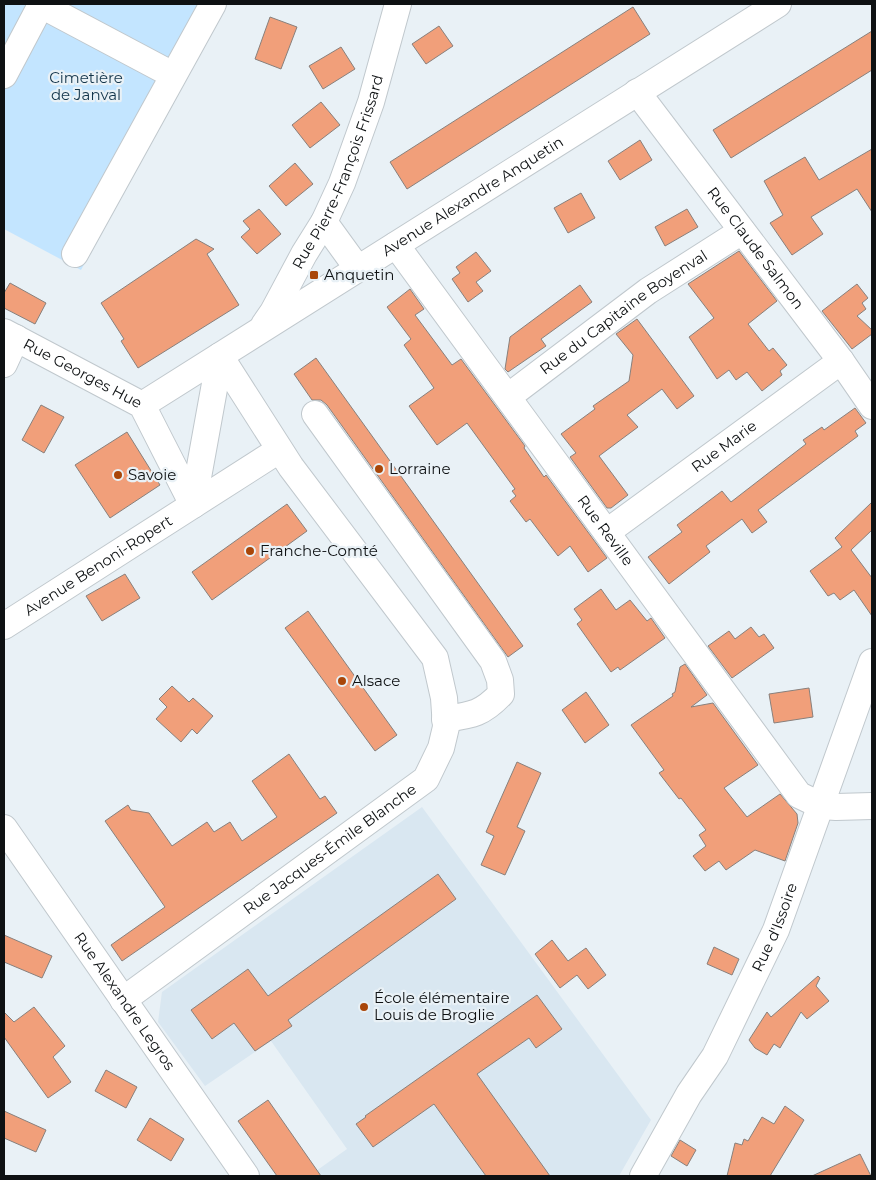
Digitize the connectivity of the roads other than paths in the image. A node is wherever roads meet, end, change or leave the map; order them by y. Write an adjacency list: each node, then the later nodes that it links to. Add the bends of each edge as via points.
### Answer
1 (41, 4): 5 (street); 6 (street)
2 (213, 4): 6 (street)
3 (398, 4): 8 (street, Rue Pierre-François Frissard, via 371,102 342,183)
4 (778, 4): 7 (street, Avenue Alexandre Anquetin)
5 (4, 75)
6 (173, 75): 11 (street)
7 (637, 92): 9 (street, Rue Claude Salmon); 10 (street, Avenue Alexandre Anquetin)
8 (324, 222): 12 (street); 13 (street, Rue Pierre-François Frissard)
9 (742, 231): 16 (street, Rue Claude Salmon); 18 (street, Rue du Capitaine Boyenval, via 648,290)
10 (396, 245): 12 (street, Avenue Alexandre Anquetin); 18 (street, Rue Reville)
11 (75, 254)
12 (358, 269): 13 (street, Avenue Alexandre Anquetin)
13 (259, 332): 15 (street, Avenue Alexandre Anquetin)
14 (10, 335): 17 (street); 19 (street, Rue Georges Hue)
15 (220, 356): 19 (street, Avenue Alexandre Anquetin); 22 (street, Rue Jacques-Émile Blanche); 23 (street)
16 (841, 361): 20 (street, Rue Claude Salmon); 24 (street, Rue Marie)
17 (4, 364)
18 (509, 396): 24 (street, Rue Reville)
19 (142, 405): 23 (street, Rue Georges Hue)
20 (872, 406)
21 (315, 414): 27 (street, via 492,661 500,680 501,694 488,707 468,716)
22 (278, 450): 23 (street, Avenue Benoni-Ropert); 27 (street, Rue Jacques-Émile Blanche, via 435,658)
23 (193, 505): 25 (street, Avenue Benoni-Ropert)
24 (607, 532): 28 (street, Rue Reville, via 800,795)
25 (4, 626)
26 (872, 662): 28 (street, Rue d'Issoire)
27 (445, 719): 31 (street, Rue Jacques-Émile Blanche, via 441,748 426,778)
28 (822, 806): 29 (street); 33 (street, Rue d'Issoire, via 776,930 715,1056 689,1094)
29 (872, 806)
30 (4, 828): 31 (street, Rue Alexandre Legros)
31 (123, 1000): 32 (street, Rue Alexandre Legros)
32 (246, 1176)
33 (643, 1176)

